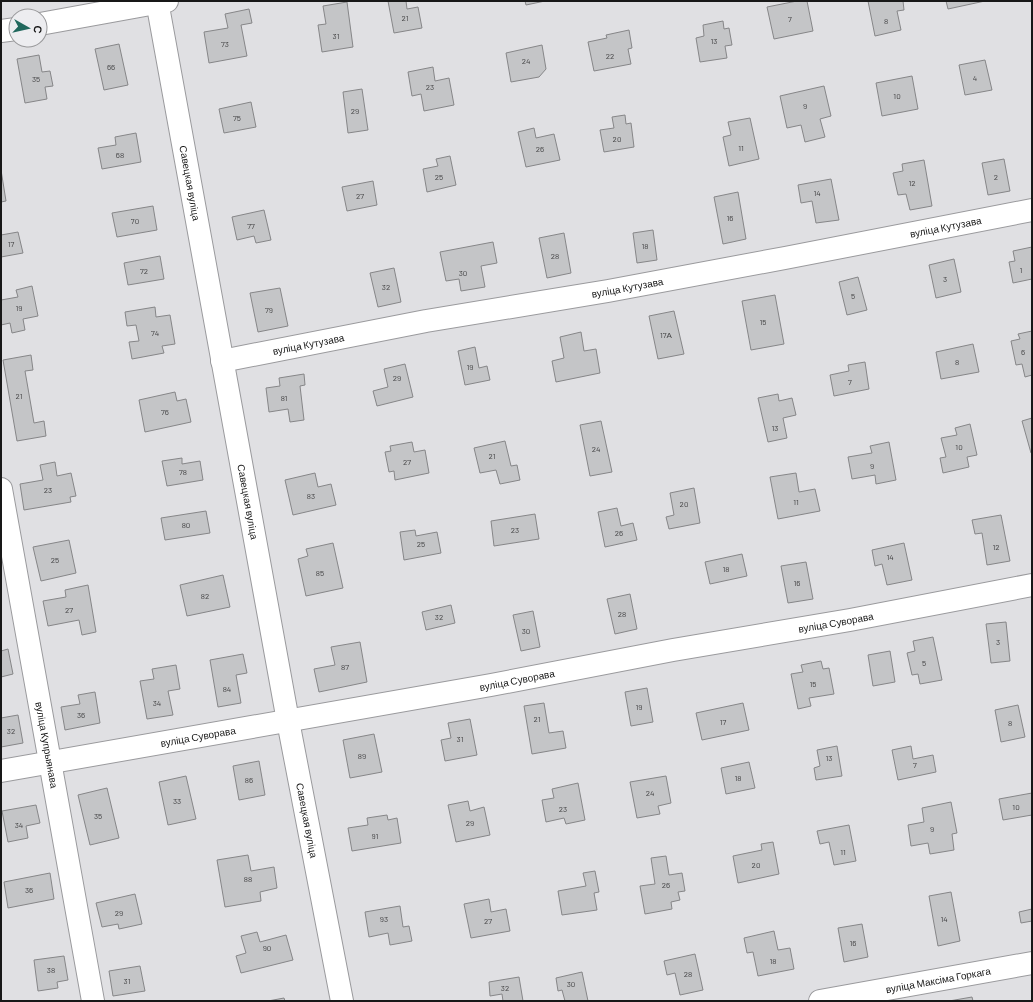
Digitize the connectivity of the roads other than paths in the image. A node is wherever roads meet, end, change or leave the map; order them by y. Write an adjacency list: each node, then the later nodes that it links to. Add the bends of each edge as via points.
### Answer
1 (161, 2): 2 (street); 4 (street, Савецкая вуліца)
2 (48, 23)
3 (1032, 210): 4 (street, вуліца Кутузава, via 786,258 426,321)
4 (222, 361): 7 (street, Савецкая вуліца)
5 (1, 489): 8 (street, вуліца Купрыянава)
6 (1032, 585): 7 (street, вуліца Суворава)
7 (288, 721): 8 (street, вуліца Суворава); 12 (street, Савецкая вуліца)
8 (50, 761): 9 (street, вуліца Суворава); 11 (street, вуліца Купрыянава)
9 (1, 771)
10 (1032, 963): 13 (street, вуліца Максіма Горкага)
11 (93, 1001)
12 (342, 1001)
13 (820, 1001)

